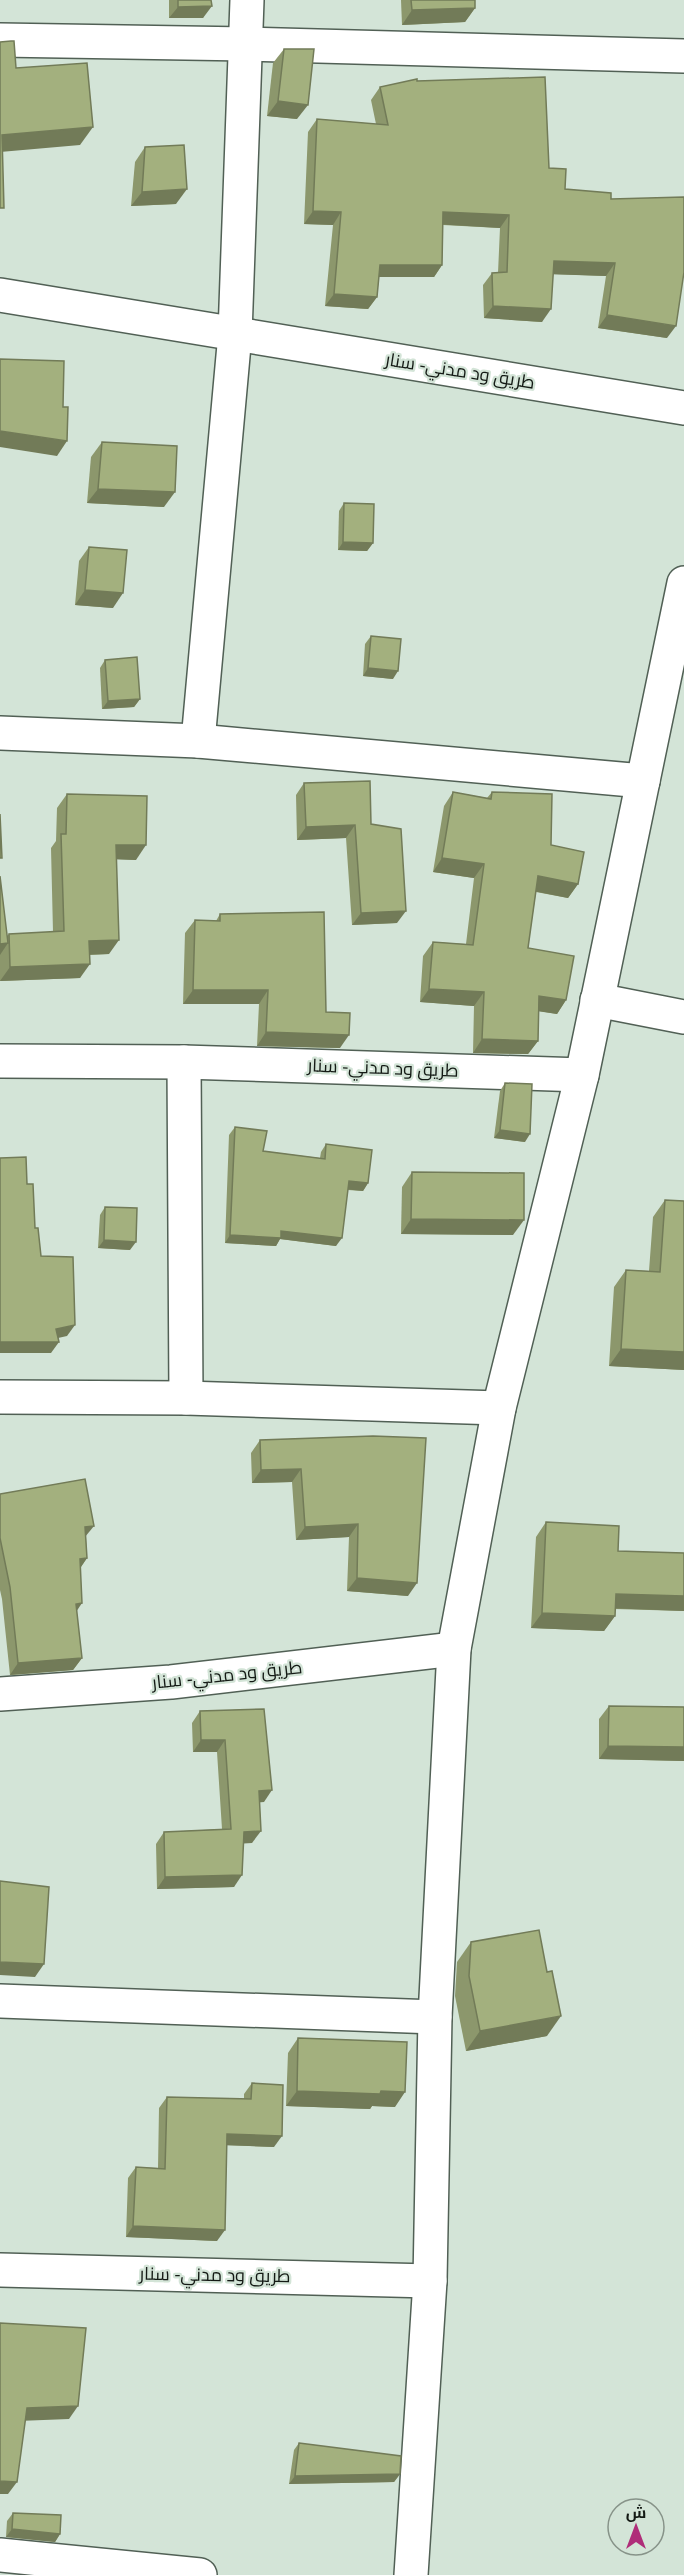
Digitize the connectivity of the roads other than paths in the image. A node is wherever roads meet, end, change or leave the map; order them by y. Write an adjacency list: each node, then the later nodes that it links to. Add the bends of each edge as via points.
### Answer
1 (247, 0): 3 (street)
2 (0, 40): 3 (street)
3 (247, 44): 4 (street); 6 (street)
4 (684, 56)
5 (0, 295): 6 (street, طريق ود مدني - سنار)
6 (235, 334): 7 (street, طريق ود مدني - سنار); 10 (street)
7 (684, 408)
8 (684, 584): 11 (street)
9 (0, 733): 10 (street)
10 (198, 741): 11 (street)
11 (642, 781): 12 (street)
12 (597, 1000): 13 (street); 16 (street)
13 (684, 1017)
14 (0, 1061): 15 (street, طريق ود مدني - سنار)
15 (184, 1062): 16 (street, طريق ود مدني - سنار); 18 (street)
16 (582, 1074): 19 (street)
17 (0, 1397): 18 (street)
18 (186, 1398): 19 (street)
19 (499, 1408): 20 (street)
20 (454, 1649): 21 (street, طريق ود مدني - سنار, via 171,1682); 23 (street)
21 (0, 1694)
22 (0, 2001): 23 (street)
23 (435, 2017): 25 (street)
24 (0, 2270): 25 (street, طريق ود مدني - سنار)
25 (430, 2281): 28 (street)
26 (0, 2555): 27 (street)
27 (200, 2575)
28 (411, 2575)

